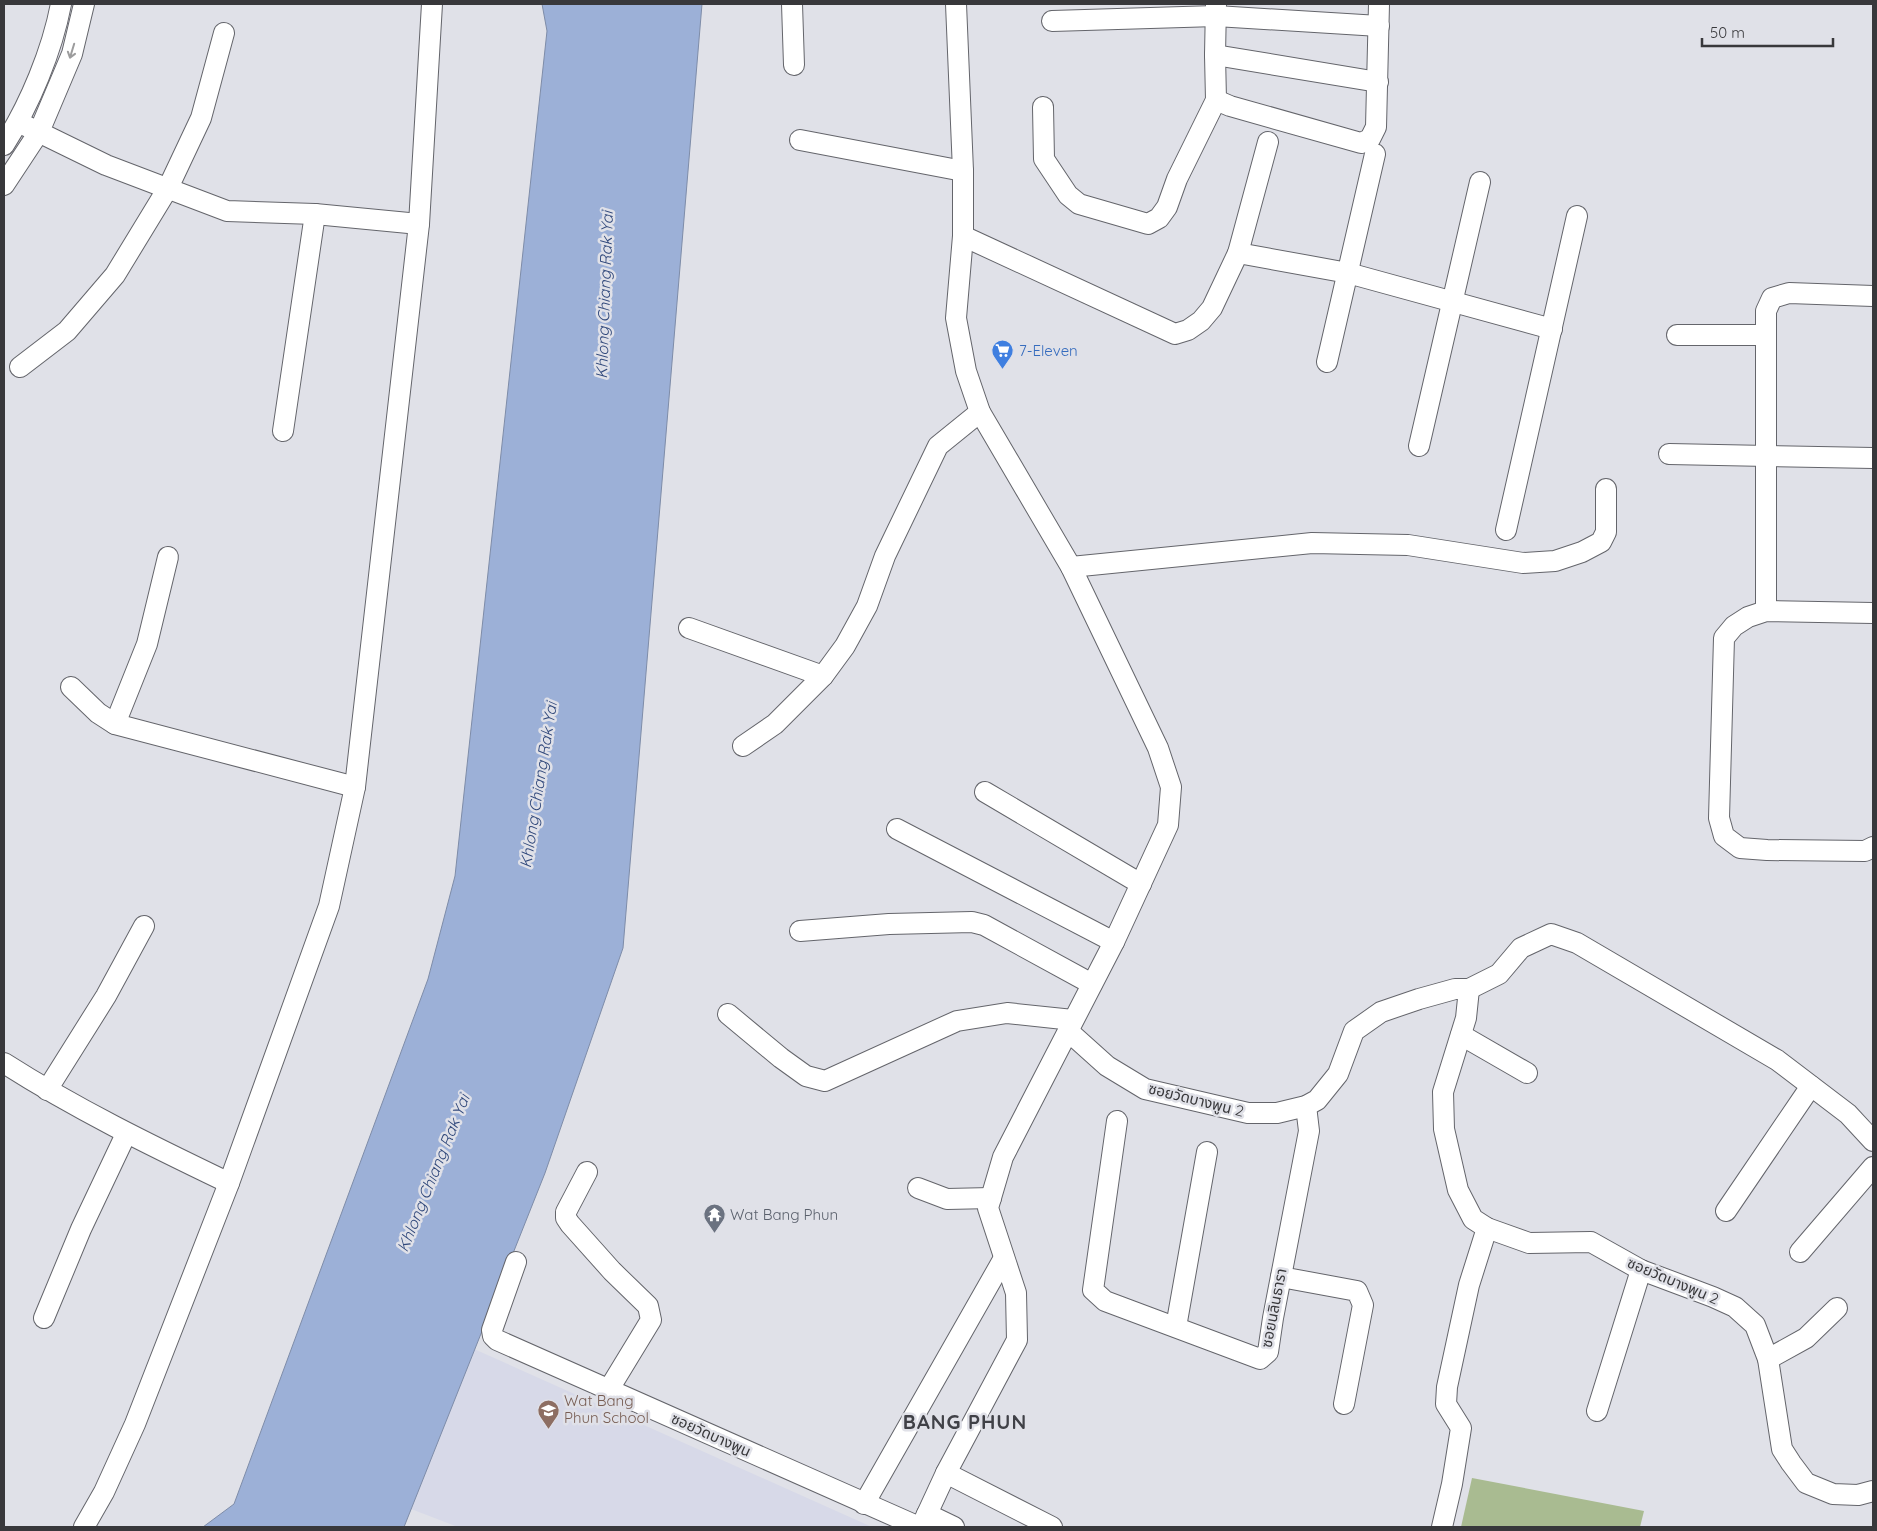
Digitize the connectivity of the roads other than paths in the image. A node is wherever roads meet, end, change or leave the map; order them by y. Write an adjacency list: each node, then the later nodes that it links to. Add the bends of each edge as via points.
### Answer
1 (61, 4): 16 (street, via 57,25)
2 (84, 4): 17 (street, one-way to 17, via 72,54)
3 (432, 4): 28 (street)
4 (792, 4): 12 (street)
5 (956, 4): 22 (street)
6 (1379, 4): 9 (street)
7 (1216, 10): 8 (street); 9 (street); 11 (street)
8 (1052, 21)
9 (1379, 26): 13 (street)
10 (224, 33): 25 (street, via 201,118)
11 (1214, 55): 13 (street); 14 (street)
12 (794, 65)
13 (1378, 82): 14 (street, via 1376,127 1370,139 1361,142)
14 (1216, 100): 15 (street, via 1177,179 1167,207 1159,218 1148,224 1079,204 1068,195 1044,159)
15 (1043, 106)
16 (18, 122): 17 (street); 20 (street)
17 (38, 132): 24 (street); 25 (street, via 106,165)
18 (800, 140): 22 (street)
19 (1268, 142): 30 (street)
20 (4, 145)
21 (1375, 154): 31 (street)
22 (963, 171): 29 (street)
23 (1480, 182): 33 (street)
24 (4, 185)
25 (168, 188): 26 (street, via 227,211); 38 (street, via 116,275 67,330)
26 (315, 214): 28 (street); 40 (street)
27 (1577, 216): 34 (street)
28 (419, 224): 56 (street)
29 (963, 236): 30 (street, via 1175,334 1201,321 1212,308); 39 (street, via 956,318 966,371)
30 (1238, 253): 31 (street)
31 (1348, 273): 33 (street); 37 (street)
32 (1873, 296): 36 (street, via 1788,293 1772,298 1766,311)
33 (1452, 302): 34 (street); 41 (street)
34 (1552, 329): 46 (street)
35 (1677, 335): 36 (street)
36 (1766, 336): 43 (street)
37 (1327, 362)
38 (20, 367)
39 (980, 412): 48 (street); 52 (street, via 938,446 885,556 867,606 845,646)
40 (283, 431)
41 (1419, 446)
42 (1669, 454): 43 (street)
43 (1767, 455): 44 (street); 49 (street)
44 (1873, 458)
45 (1606, 489): 48 (street, via 1606,532 1601,542 1556,561 1523,563 1408,545 1312,543)
46 (1506, 530)
47 (168, 557): 54 (street, via 147,644)
48 (1071, 567): 60 (street, via 1158,748 1171,787 1168,825)
49 (1766, 611): 50 (street); 59 (street, via 1748,617 1724,638 1719,818 1724,836 1740,848 1865,851)
50 (1873, 613)
51 (689, 628): 52 (street)
52 (822, 676): 55 (street, via 775,724)
53 (70, 687): 54 (street)
54 (115, 724): 56 (street)
55 (743, 746)
56 (355, 787): 80 (street, via 329,906)
57 (986, 792): 60 (street)
58 (898, 829): 63 (street)
59 (1873, 847)
60 (1141, 884): 63 (street)
61 (144, 926): 72 (street, via 106,996)
62 (800, 931): 64 (street, via 889,924 984,924)
63 (1114, 942): 64 (street)
64 (1092, 984): 67 (street)
65 (1469, 989): 68 (street, ซอยวัดบางพูน 2); 71 (street, ซอยวัดบางพูน 2, via 1499,974 1521,948 1551,934 1577,943 1669,996 1777,1060); 73 (street, ซอยวัดบางพูน 2, via 1419,998 1380,1012 1354,1031 1338,1074 1317,1100)
66 (728, 1014): 67 (street, via 806,1076 825,1081 957,1021 1007,1013)
67 (1071, 1026): 73 (street, ซอยวัดบางพูน 2, via 1107,1066 1145,1088 1248,1114 1277,1113); 82 (street, via 1003,1157)
68 (1461, 1035): 70 (street); 84 (street, ซอยวัดบางพูน 2, via 1443,1092 1444,1129 1458,1190 1473,1219)
69 (4, 1063): 72 (street)
70 (1526, 1073)
71 (1811, 1086): 76 (street, ซอยวัดบางพูน 2, via 1848,1114); 83 (street)
72 (47, 1090): 75 (street)
73 (1306, 1106): 89 (street, ซอยนลินธารา, via 1309,1131)
74 (1117, 1121): 92 (street, ซอยนลินธารา, via 1093,1290 1105,1301)
75 (126, 1134): 80 (street); 91 (street)
76 (1873, 1141)
77 (1207, 1152): 92 (street)
78 (1873, 1167): 85 (street)
79 (587, 1172): 94 (street, via 566,1218 648,1306 651,1320)
80 (229, 1183): 101 (street, via 135,1424)
81 (918, 1188): 82 (street, via 947,1199)
82 (991, 1198): 86 (street, via 988,1208)
83 (1726, 1211)
84 (1487, 1228): 88 (street, ซอยวัดบางพูน 2, via 1529,1243 1591,1242); 104 (street, via 1469,1285 1447,1387 1446,1404 1461,1428)
85 (1800, 1252)
86 (1004, 1258): 97 (street, via 1016,1293 1017,1340); 99 (street)
87 (516, 1262): 94 (street, ซอยวัดบางพูน, via 492,1330 493,1336)
88 (1641, 1270): 93 (street, ซอยวัดบางพูน 2, via 1735,1307 1755,1325); 96 (street)
89 (1281, 1277): 92 (street, ซอยนลินธารา, via 1268,1352 1260,1359); 95 (street, via 1357,1292 1363,1305)
90 (1837, 1308): 93 (street, via 1806,1338)
91 (44, 1318)
92 (1176, 1327)
93 (1774, 1357): 98 (street, ซอยวัดบางพูน 2, via 1782,1449 1806,1483 1833,1494)
94 (609, 1389): 99 (street, ซอยวัดบางพูน)
95 (1344, 1404)
96 (1597, 1411)
97 (946, 1473): 100 (street); 103 (street)
98 (1873, 1491)
99 (864, 1504): 100 (street, ซอยวัดบางพูน)
100 (922, 1523): 102 (street, ซอยวัดบางพูน)
101 (84, 1527)
102 (954, 1527)
103 (1052, 1527)
104 (1442, 1527)

